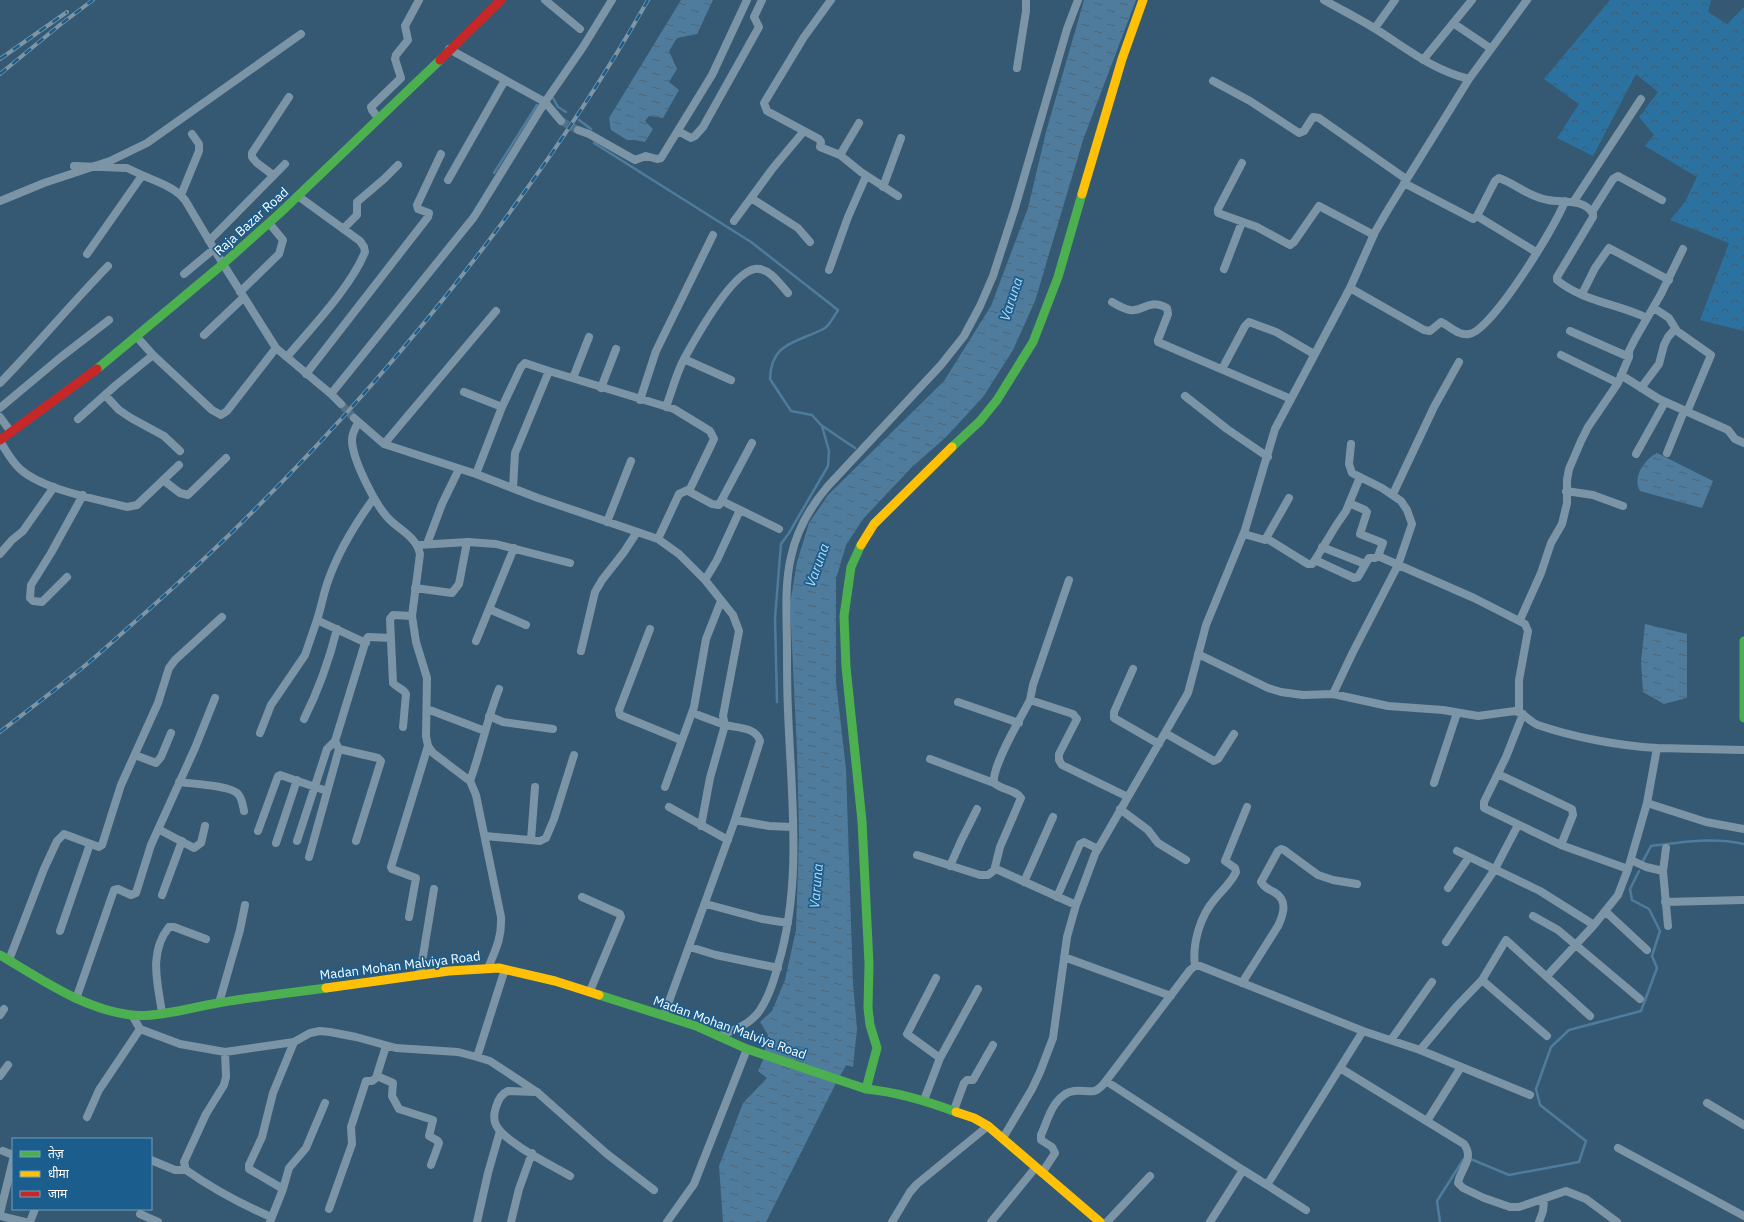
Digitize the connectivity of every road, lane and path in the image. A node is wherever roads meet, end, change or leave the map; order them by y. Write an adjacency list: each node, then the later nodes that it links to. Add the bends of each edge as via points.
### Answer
1 (419, 0): 29 (street, via 405,26 408,40 396,55 401,78 371,107)
2 (501, 0): 20 (main road, Raja Bazar Road)
3 (545, 0): 17 (street)
4 (612, 0): 28 (street)
5 (747, 0): 33 (street, via 712,75)
6 (762, 0): 33 (street, via 754,16 759,27 703,127 692,138)
7 (831, 0): 34 (street, via 804,37 764,104 767,111)
8 (1026, 0): 22 (street)
9 (1078, 0): 242 (street, via 1067,29 1015,208 993,276 980,306 964,336 941,365 828,486 811,506 799,531 786,580)
10 (1143, 0): 334 (main road, via 1122,59 1058,277 1033,342 997,400 980,421 874,524 864,538 851,567 844,616 846,667 862,821 869,964 868,1008 877,1048)
11 (1324, 0): 16 (street)
12 (1395, 0): 16 (street)
13 (1472, 0): 15 (street)
14 (1527, 0): 19 (street)
15 (1453, 23): 19 (street); 21 (street)
16 (1375, 28): 21 (street)
17 (580, 29)
18 (301, 34): 43 (street, via 147,142 110,161)
19 (1490, 48): 23 (street)
20 (449, 49): 24 (street); 29 (main road, Raja Bazar Road)
21 (1423, 60): 23 (street, via 1449,73)
22 (1017, 68)
23 (1469, 79): 48 (street)
24 (505, 80): 28 (street); 47 (street)
25 (1213, 81): 48 (street, via 1250,101 1299,133 1304,131 1314,117 1319,118)
26 (289, 97): 44 (street, via 252,153 257,164)
27 (1641, 99): 57 (street)
28 (545, 102): 30 (street); 110 (street, via 474,217)
29 (379, 119): 51 (main road, Raja Bazar Road)
30 (561, 121)
31 (859, 123): 38 (street)
32 (578, 130): 33 (street, via 635,160 646,156 661,158)
33 (678, 131)
34 (804, 131): 38 (street, via 819,139 820,147); 53 (street)
35 (192, 134): 50 (street, via 199,144 199,150)
36 (901, 138): 49 (street)
37 (441, 154): 102 (street, via 417,205 418,209 429,213 428,218)
38 (840, 155): 46 (street)
39 (1242, 163): 61 (street, via 1217,211)
40 (285, 164): 44 (street)
41 (398, 165): 63 (street, via 357,202 357,215)
42 (74, 166): 43 (street)
43 (93, 166): 45 (street, via 127,168); 55 (street)
44 (273, 175): 67 (street)
45 (144, 176): 50 (street); 70 (street, via 135,184)
46 (866, 176): 49 (street); 74 (street)
47 (448, 180)
48 (1405, 181): 59 (street, via 1470,218); 65 (street)
49 (883, 187): 52 (street)
50 (181, 195): 67 (street)
51 (298, 196): 62 (main road, Raja Bazar Road); 63 (street)
52 (898, 196)
53 (751, 198): 60 (street); 66 (street, via 798,228)
54 (1662, 200): 58 (street, via 1618,176 1613,179)
55 (0, 201)
56 (1565, 201): 57 (street); 59 (street, via 1536,197 1499,178); 69 (street, via 1560,215)
57 (1574, 201): 58 (street)
58 (1592, 212): 80 (street, via 1593,217 1557,277 1559,282)
59 (1477, 216): 69 (street)
60 (734, 221)
61 (1242, 222): 65 (street, via 1290,245 1319,206); 73 (street)
62 (269, 223): 71 (main road, Raja Bazar Road); 79 (street, via 283,240 279,254)
63 (344, 229): 96 (street, via 360,241 366,252 333,301)
64 (713, 235): 114 (street, via 656,351)
65 (1374, 235): 77 (street)
66 (810, 242)
67 (211, 245): 71 (street); 75 (street)
68 (1683, 249): 76 (street)
69 (1536, 252): 77 (street, via 1508,296 1476,331 1470,334 1457,332 1441,322 1427,331)
70 (87, 254)
71 (223, 264): 79 (street); 89 (main road, Raja Bazar Road)
72 (108, 266): 106 (street)
73 (1224, 269)
74 (829, 270)
75 (184, 274)
76 (1669, 280): 80 (street, via 1608,248); 82 (street)
77 (1350, 288): 93 (street)
78 (788, 293): 98 (street, via 767,272 754,269 748,272 735,282 718,303)
79 (242, 294): 88 (street); 91 (street)
80 (1582, 294): 84 (street)
81 (1112, 302): 100 (street, via 1129,310 1152,304 1167,308 1168,314 1158,342)
82 (1654, 308): 84 (street); 86 (street, via 1669,318)
83 (496, 311): 127 (street)
84 (1647, 318): 97 (street, via 1629,351)
85 (110, 320): 119 (street)
86 (1675, 329): 108 (street, via 1664,345 1659,364); 120 (street, via 1711,355)
87 (1570, 331): 97 (street)
88 (204, 335)
89 (136, 336): 94 (street); 123 (main road, Raja Bazar Road)
90 (590, 337): 103 (street)
91 (276, 348): 94 (street, via 227,411 221,415 212,410); 96 (street)
92 (616, 349): 107 (street)
93 (1314, 354): 100 (street, via 1276,332 1249,322); 113 (street)
94 (153, 355): 111 (street)
95 (1561, 355): 104 (street)
96 (287, 357): 102 (street)
97 (1629, 357): 104 (street)
98 (684, 359): 105 (street); 118 (street)
99 (1459, 362): 144 (street, via 1434,406)
100 (1222, 369): 113 (street)
101 (549, 371): 103 (street); 117 (street, via 525,363); 141 (street, via 515,453)
102 (306, 374): 110 (street)
103 (573, 378): 107 (street)
104 (1620, 379): 108 (street); 143 (street, via 1581,441 1569,468)
105 (731, 380)
106 (0, 382)
107 (601, 388): 114 (street)
108 (1641, 388): 115 (street)
109 (464, 392): 117 (street)
110 (331, 394): 116 (street)
111 (105, 395): 122 (street); 129 (street, via 119,410 164,436)
112 (1185, 396): 132 (street)
113 (1291, 399): 132 (street, via 1275,429)
114 (640, 400): 118 (street)
115 (1665, 402): 120 (street); 131 (street)
116 (341, 404)
117 (502, 407): 137 (street)
118 (666, 407): 142 (street, via 710,431 713,436 713,442)
119 (0, 408)
120 (1685, 411): 126 (street, via 1728,430 1735,439); 130 (street)
121 (0, 417): 123 (street)
122 (78, 419)
123 (11, 432): 124 (main road, Raja Bazar Road)
124 (0, 441): 140 (street, via 20,469)
125 (752, 443): 148 (street)
126 (1744, 443)
127 (384, 444): 136 (street); 146 (street, via 356,420 352,433 354,454)
128 (1351, 444): 138 (street, via 1350,469)
129 (180, 451)
130 (1667, 453)
131 (1636, 454)
132 (1268, 457): 155 (street)
133 (226, 458): 139 (street, via 188,495 180,493)
134 (631, 461): 152 (street)
135 (179, 466): 139 (street)
136 (459, 469): 137 (street); 159 (street)
137 (476, 474): 141 (street)
138 (1360, 477): 144 (street); 149 (street)
139 (163, 480): 145 (street, via 132,507)
140 (54, 487): 145 (street); 163 (street, via 23,531)
141 (513, 488): 152 (street)
142 (688, 491): 148 (street, via 717,506); 157 (street, via 679,494)
143 (1566, 491): 150 (street, via 1593,496); 178 (street, via 1567,503 1562,524 1551,543)
144 (1393, 494): 168 (street, via 1407,510 1412,524)
145 (83, 496): 169 (street, via 31,585 30,598 42,602)
146 (374, 498): 160 (street, via 395,526); 177 (street, via 341,552 327,584)
147 (1289, 498): 156 (street)
148 (722, 501): 151 (street)
149 (1349, 503): 161 (street); 164 (street, via 1366,510 1360,534 1383,543)
150 (1623, 506)
151 (740, 510): 153 (street); 170 (street)
152 (607, 522): 154 (street)
153 (779, 529)
154 (637, 532): 157 (street); 186 (street, via 595,592)
155 (1244, 534): 156 (street, via 1262,541); 187 (street, via 1206,625)
156 (1266, 538): 165 (street, via 1308,564)
157 (658, 539): 170 (street)
158 (467, 542): 159 (street); 162 (street); 172 (street, via 459,584 452,593)
159 (427, 544): 160 (street)
160 (418, 545): 172 (street, via 420,554)
161 (1322, 547): 165 (street); 167 (street)
162 (514, 548): 166 (street); 174 (street)
163 (0, 554)
164 (1378, 556): 167 (street, via 1369,558); 168 (street)
165 (1315, 560): 167 (street, via 1354,578)
166 (570, 563)
167 (1365, 564)
168 (1398, 565): 178 (street); 190 (street)
169 (67, 577)
170 (705, 580): 173 (street)
171 (1069, 580): 192 (street)
172 (415, 588): 175 (street)
173 (721, 601): 202 (street, via 732,615 739,632 723,716); 210 (street, via 706,639 694,707)
174 (489, 609): 179 (street); 183 (street)
175 (412, 616): 182 (street, via 391,617); 194 (street, via 413,630 427,678)
176 (222, 617): 217 (street, via 171,666)
177 (317, 620): 180 (street); 207 (street, via 305,655 271,705)
178 (1520, 620): 196 (street, via 1528,631 1519,680)
179 (526, 625)
180 (337, 629): 185 (street); 200 (street, via 319,688)
181 (650, 629): 210 (street, via 619,710 620,715)
182 (391, 638): 185 (street, via 368,637); 203 (street, via 393,683 406,694)
183 (476, 641)
184 (1744, 641): 199 (main road)
185 (366, 643): 211 (street)
186 (581, 651)
187 (1198, 654): 190 (street, via 1281,692 1303,695); 208 (street, via 1188,693)
188 (1134, 669): 212 (street, via 1114,712 1114,718)
189 (499, 689): 198 (street)
190 (1333, 694): 195 (street, via 1388,706)
191 (215, 698): 223 (street)
192 (1030, 700): 201 (street); 230 (street, via 1073,714 1077,719 1058,754 1062,765)
193 (958, 702): 201 (street)
194 (427, 709): 205 (street); 213 (street)
195 (1457, 713): 196 (street, via 1478,716 1515,711); 225 (street)
196 (1521, 713): 214 (street, via 1537,724 1599,741); 220 (street)
197 (698, 715): 202 (street)
198 (489, 716): 204 (street, via 503,722); 205 (street)
199 (1744, 718)
200 (304, 719)
201 (1019, 723): 224 (street, via 999,761)
202 (725, 725): 238 (street, via 755,732 759,735 760,741); 241 (street, via 710,778)
203 (403, 727)
204 (553, 728)
205 (485, 731): 222 (street)
206 (171, 733): 217 (street, via 156,763)
207 (260, 733)
208 (1165, 733): 209 (street, via 1214,761 1218,759); 212 (street)
209 (1234, 734)
210 (681, 740): 228 (street)
211 (335, 741): 215 (street); 226 (street, via 327,749)
212 (1159, 744): 230 (street)
213 (428, 746): 222 (street, via 433,753); 282 (street, via 391,867 416,878)
214 (1656, 748): 216 (street); 231 (street)
215 (339, 749): 229 (street); 247 (street, via 378,758 381,761)
216 (1744, 750)
217 (135, 755): 253 (street, via 121,785 102,845 99,847)
218 (574, 755): 248 (street, via 546,838 540,841)
219 (930, 759): 224 (street)
220 (1498, 774): 239 (street, via 1484,802 1484,808); 254 (street, via 1572,809 1573,815)
221 (297, 780): 226 (street); 245 (street, via 283,775 278,776); 252 (street)
222 (470, 781): 246 (street, via 476,795)
223 (179, 782): 236 (street, via 232,790 240,795); 243 (street)
224 (994, 783): 264 (street, via 1021,798 1000,847)
225 (1434, 783)
226 (315, 786): 229 (street); 251 (street)
227 (535, 787): 248 (street)
228 (665, 787)
229 (327, 791): 260 (street)
230 (1128, 797): 235 (street)
231 (1647, 803): 244 (street, via 1706,822); 262 (street)
232 (669, 807): 241 (street)
233 (1247, 807): 295 (street, via 1225,861 1235,868 1236,872 1205,914 1196,944)
234 (978, 809): 263 (street)
235 (1120, 809): 256 (street); 261 (street, via 1148,830 1158,844)
236 (244, 811)
237 (1053, 818): 268 (street)
238 (735, 820): 242 (street); 249 (street)
239 (1518, 825): 254 (street); 265 (street)
240 (205, 826): 250 (street, via 200,846 194,848)
241 (701, 826): 249 (street)
242 (793, 827): 283 (street)
243 (158, 829): 250 (street); 308 (street, via 136,892 131,895 118,889 114,890)
244 (1744, 829)
245 (258, 831)
246 (485, 836): 248 (street); 296 (street, via 502,930)
247 (356, 840)
248 (531, 840)
249 (728, 840): 277 (street)
250 (182, 841): 272 (street)
251 (297, 841)
252 (276, 843)
253 (90, 844): 286 (street); 294 (street, via 64,834 58,841 44,869)
254 (1562, 845): 266 (street)
255 (1666, 848): 267 (street)
256 (1098, 849): 274 (street, via 1084,842 1080,844); 279 (street)
257 (1457, 851): 259 (street)
258 (917, 856): 263 (street)
259 (1469, 857): 265 (street); 270 (street)
260 (309, 858)
261 (1186, 860)
262 (1631, 860): 266 (street); 267 (street)
263 (950, 866): 264 (street, via 986,876)
264 (996, 869): 268 (street)
265 (1495, 869): 284 (street, via 1540,891); 288 (street)
266 (1628, 869): 280 (street, via 1622,888)
267 (1663, 871): 276 (street)
268 (1024, 882): 274 (street)
269 (1357, 884): 304 (street, via 1318,875 1280,849 1261,882 1282,899 1282,916)
270 (1448, 888)
271 (434, 889): 299 (street)
272 (162, 895)
273 (582, 897): 306 (street, via 622,917)
274 (1057, 897): 279 (street)
275 (1744, 900): 276 (street)
276 (1665, 902): 285 (street)
277 (706, 904): 283 (street, via 762,919); 290 (street)
278 (245, 905): 310 (street)
279 (1076, 905): 293 (street)
280 (1605, 911): 284 (street); 291 (street)
281 (1533, 916): 289 (street, via 1558,930)
282 (409, 917)
283 (788, 922): 297 (street)
284 (1594, 925): 289 (street)
285 (1668, 926)
286 (60, 931)
287 (206, 939): 311 (street, via 174,927 169,927 165,932 156,952 155,964)
288 (1446, 942)
289 (1575, 945): 300 (street); 309 (street)
290 (690, 947): 297 (street); 313 (street)
291 (1647, 950)
292 (0, 955): 294 (main road, Madan Mohan Malviya Road)
293 (1064, 958): 307 (street); 346 (street, via 1053,1038 1032,1089)
294 (9, 960): 308 (main road, Madan Mohan Malviya Road)
295 (1195, 966): 304 (street); 307 (street)
296 (488, 968): 298 (main road, Madan Mohan Malviya Road); 299 (main road, Madan Mohan Malviya Road)
297 (778, 968): 317 (street, via 765,1000 752,1020)
298 (505, 969): 306 (main road, Madan Mohan Malviya Road); 326 (street)
299 (420, 974): 310 (main road, Madan Mohan Malviya Road)
300 (1547, 976): 302 (street, via 1506,940); 314 (street)
301 (936, 978): 327 (street, via 908,1034)
302 (1482, 980): 318 (street); 324 (street)
303 (1432, 982): 319 (street)
304 (1242, 983): 316 (street)
305 (978, 989): 327 (street)
306 (590, 991): 313 (main road, Madan Mohan Malviya Road)
307 (1171, 996): 333 (street)
308 (76, 999): 312 (main road, Madan Mohan Malviya Road)
309 (1640, 999)
310 (219, 1003): 311 (main road, Madan Mohan Malviya Road)
311 (162, 1013): 312 (main road, Madan Mohan Malviya Road)
312 (132, 1015): 315 (street)
313 (664, 1016): 317 (main road, Madan Mohan Malviya Road)
314 (1590, 1016)
315 (140, 1029): 325 (street, via 180,1044); 341 (street, via 99,1090)
316 (1363, 1031): 319 (street); 330 (street)
317 (720, 1036): 323 (main road, Madan Mohan Malviya Road)
318 (1547, 1036)
319 (1390, 1040): 324 (street)
320 (294, 1042): 322 (street, via 310,1033 330,1032); 325 (street); 360 (street, via 273,1093 262,1138 249,1167)
321 (993, 1045): 340 (street, via 973,1080 964,1083)
322 (386, 1046): 326 (street, via 458,1052); 332 (street)
323 (747, 1049): 334 (main road, Madan Mohan Malviya Road); 375 (street, via 694,1184)
324 (1420, 1050): 329 (street)
325 (225, 1052): 354 (street, via 224,1085 206,1114 187,1155 184,1162)
326 (477, 1057): 335 (street, via 490,1061)
327 (940, 1058): 337 (street)
328 (8, 1065): 331 (street)
329 (1461, 1066): 336 (street); 342 (street)
330 (1340, 1068): 342 (street); 359 (street)
331 (0, 1076)
332 (376, 1076): 353 (street, via 393,1082 392,1096 399,1109 433,1120 429,1136 439,1143); 363 (street, via 375,1080 366,1081 351,1127 352,1144)
333 (1106, 1081): 355 (street); 356 (street, via 1094,1091 1072,1091 1058,1100 1041,1135 1041,1140 1052,1147 1055,1153)
334 (868, 1090): 337 (main road, Madan Mohan Malviya Road); 344 (main road, Madan Mohan Malviya Road, via 883,1097 925,1107)
335 (538, 1092): 345 (street, via 508,1091 499,1098 494,1115); 361 (street, via 607,1154)
336 (1530, 1095)
337 (924, 1100): 340 (main road, Madan Mohan Malviya Road)
338 (325, 1103): 360 (street, via 306,1148 290,1168)
339 (1707, 1103): 343 (street)
340 (954, 1110): 344 (main road, Madan Mohan Malviya Road, via 974,1118)
341 (87, 1117)
342 (1427, 1121): 362 (street, via 1464,1144 1468,1151 1468,1159 1458,1179 1459,1186 1510,1207)
343 (1744, 1125)
344 (986, 1128): 346 (main road, Madan Mohan Malviya Road); 356 (main road, Madan Mohan Malviya Road); 376 (street, via 917,1184)
345 (500, 1131): 349 (street); 373 (street)
346 (1003, 1138): 356 (main road, Madan Mohan Malviya Road)
347 (1618, 1148): 368 (street)
348 (3, 1150): 350 (street)
349 (532, 1153): 357 (street); 374 (street)
350 (12, 1154)
351 (152, 1160): 354 (street, via 175,1170)
352 (12, 1164): 367 (street)
353 (431, 1165)
354 (186, 1170): 369 (street, via 217,1191)
355 (1243, 1170): 359 (street); 381 (street)
356 (1036, 1171): 377 (street); 378 (main road, Madan Mohan Malviya Road); 379 (main road, Madan Mohan Malviya Road)
357 (570, 1176)
358 (1150, 1176): 380 (street)
359 (1267, 1185): 365 (street)
360 (283, 1189): 369 (street)
361 (654, 1190)
362 (1544, 1200): 382 (street); 383 (street, via 1566,1191 1586,1199)
363 (329, 1209)
364 (35, 1210): 371 (street)
365 (1306, 1210)
366 (140, 1214): 372 (street)
367 (0, 1215): 370 (street)
368 (1744, 1216)
369 (270, 1220)
370 (25, 1222)
371 (30, 1222)
372 (158, 1222)
373 (477, 1222)
374 (511, 1222)
375 (667, 1222)
376 (892, 1222)
377 (992, 1222)
378 (1088, 1222)
379 (1100, 1222)
380 (1107, 1222)
381 (1210, 1222)
382 (1539, 1222)
383 (1617, 1222)

